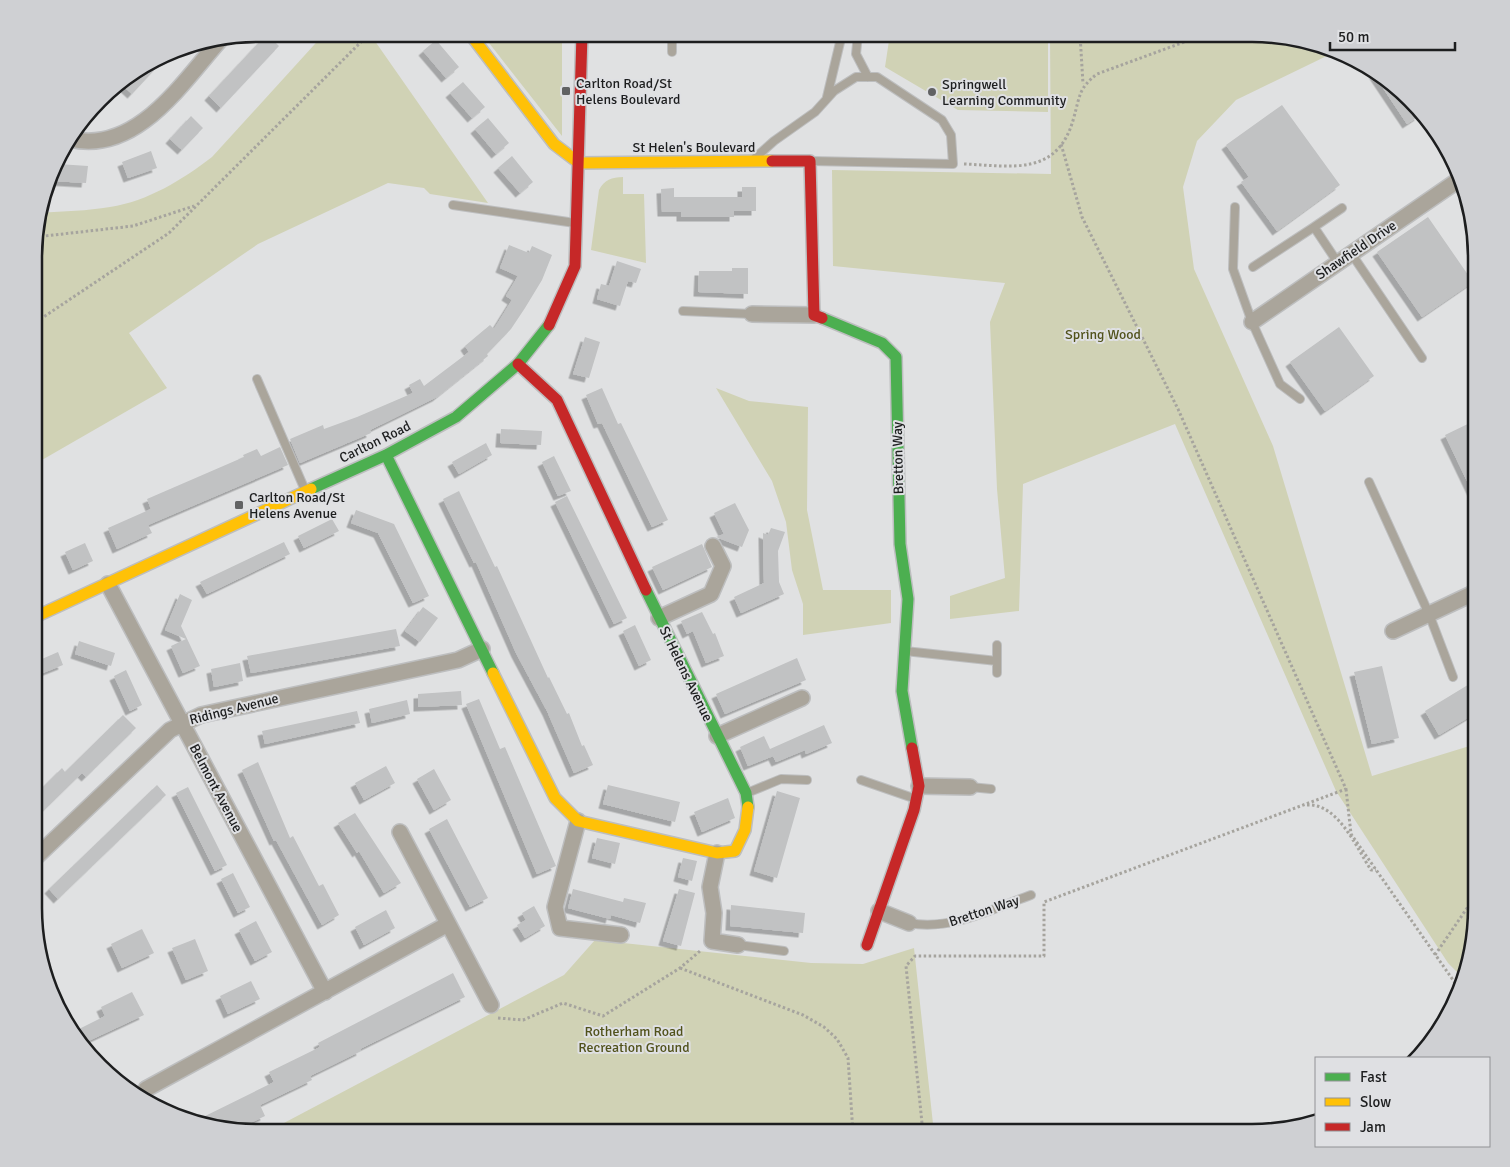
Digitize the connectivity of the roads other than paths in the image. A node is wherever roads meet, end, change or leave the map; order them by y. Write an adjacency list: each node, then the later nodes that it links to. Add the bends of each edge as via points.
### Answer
1 (476, 42): 13 (street, via 554,144)
2 (582, 42): 13 (street, Carlton Road)
3 (672, 42): 7 (lane)
4 (840, 42): 9 (lane)
5 (857, 42): 8 (lane, via 856,54)
6 (213, 48): 10 (street, via 140,125 113,138)
7 (672, 52)
8 (868, 77): 9 (lane, via 856,77); 11 (lane, via 877,77 942,120 950,135 953,164)
9 (827, 99): 12 (lane, via 816,112 774,141)
10 (78, 141)
11 (810, 161): 12 (street, St Helen's Boulevard); 25 (street)
12 (752, 162): 13 (street, St Helen's Boulevard)
13 (579, 163): 18 (street, Carlton Road)
14 (1454, 183): 20 (street, Shawfield Drive)
15 (453, 205): 18 (lane)
16 (1235, 207): 26 (lane, via 1233,269)
17 (1342, 208): 19 (lane)
18 (577, 223): 28 (street, Carlton Road, via 575,266 552,321)
19 (1314, 227): 21 (lane); 22 (lane)
20 (1351, 253): 21 (street, Shawfield Drive); 27 (lane)
21 (1338, 262): 26 (street, Shawfield Drive)
22 (1253, 267)
23 (683, 311): 24 (lane, Bretton Way)
24 (752, 314): 25 (street, Bretton Way)
25 (814, 315): 43 (street, Bretton Way, via 882,343 896,357 900,544 908,599)
26 (1252, 322): 30 (lane, via 1280,384)
27 (1422, 358)
28 (518, 364): 31 (street, Carlton Road, via 456,417); 39 (street, St Helens Avenue, via 557,400)
29 (257, 379): 33 (lane)
30 (1300, 399)
31 (386, 455): 33 (street, Carlton Road); 42 (street)
32 (1369, 482): 38 (lane)
33 (306, 492): 35 (street, Carlton Road)
34 (714, 546): 39 (street, via 723,566 711,594)
35 (108, 584): 37 (street, Carlton Road); 48 (street, Belmont Avenue)
36 (1468, 596): 38 (street)
37 (42, 614)
38 (1429, 614): 40 (street); 46 (lane)
39 (659, 618): 49 (street, St Helens Avenue)
40 (1393, 631)
41 (997, 646): 44 (lane)
42 (482, 649): 48 (street, Ridings Avenue, via 458,660 200,715); 56 (street, via 555,798)
43 (905, 651): 44 (lane); 54 (street, Bretton Way, via 902,691)
44 (997, 661): 45 (lane)
45 (997, 673)
46 (1453, 677)
47 (802, 698): 49 (street)
48 (181, 722): 58 (street, Ridings Avenue); 68 (street, Belmont Avenue)
49 (717, 736): 55 (street, St Helens Avenue)
50 (807, 780): 55 (lane, via 781,779)
51 (861, 780): 54 (lane)
52 (970, 787): 53 (lane); 54 (street)
53 (991, 789)
54 (918, 792): 61 (street, Bretton Way)
55 (746, 793): 59 (street, St Helens Avenue, via 750,809 742,839 735,851)
56 (578, 821): 59 (street); 64 (street, via 555,907 560,928)
57 (400, 832): 63 (street)
58 (42, 851)
59 (718, 853): 65 (street, via 710,887 714,914 712,940)
60 (1031, 895): 62 (lane, Bretton Way, via 954,922)
61 (879, 912): 62 (street, Bretton Way); 66 (street, Bretton Way)
62 (909, 923)
63 (448, 924): 68 (street); 69 (street)
64 (621, 935)
65 (738, 945): 67 (lane)
66 (867, 945)
67 (784, 951)
68 (325, 992): 70 (street)
69 (491, 1005)
70 (146, 1089)

